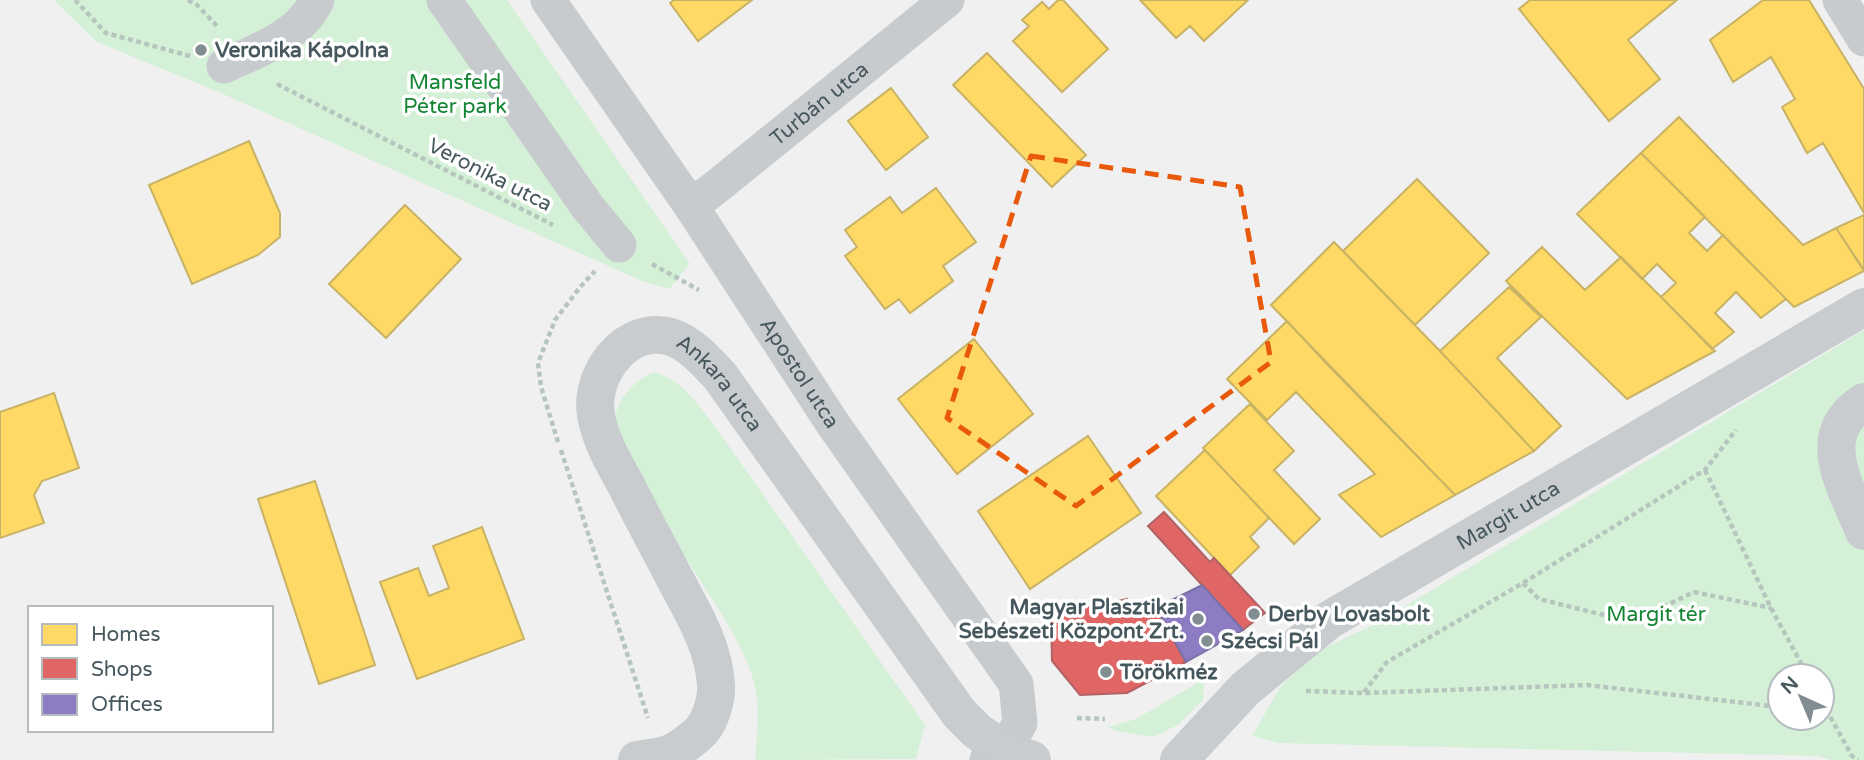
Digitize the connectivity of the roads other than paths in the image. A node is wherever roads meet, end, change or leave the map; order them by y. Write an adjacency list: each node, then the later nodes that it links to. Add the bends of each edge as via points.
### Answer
1 (317, 0): 7 (street, via 284,38)
2 (444, 0): 9 (street)
3 (548, 0): 8 (street, Apostol utca)
4 (947, 0): 8 (street, Turbán utca)
5 (1840, 0): 6 (street)
6 (1864, 39)
7 (236, 61)
8 (691, 206): 13 (street, Apostol utca, via 833,424 1016,684 1020,723)
9 (619, 245)
10 (1864, 307): 15 (street, Margit utca, via 1329,620 1245,689)
11 (1864, 402): 12 (street, via 1853,408 1839,427 1835,452)
12 (1864, 531)
13 (1008, 757): 14 (street, Ankara utca, via 947,698 720,376 684,343 653,335 623,348 608,362 598,381 596,416 613,462 700,627 717,687 702,730 673,753)
14 (637, 760)
15 (1179, 760)

